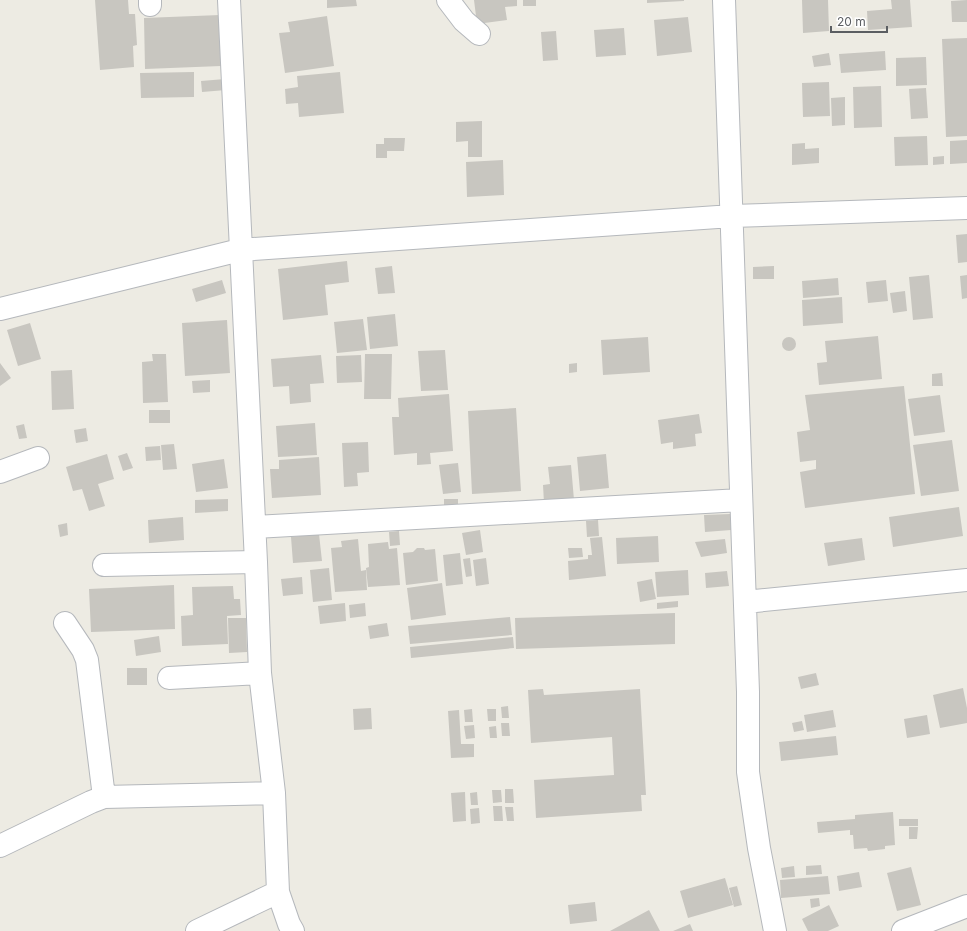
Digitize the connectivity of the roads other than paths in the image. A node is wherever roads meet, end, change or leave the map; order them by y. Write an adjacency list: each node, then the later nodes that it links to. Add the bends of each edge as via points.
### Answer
1 (229, 0): 7 (street)
2 (448, 0): 4 (street, via 464,21)
3 (724, 0): 6 (street)
4 (479, 34)
5 (967, 208): 6 (street)
6 (732, 216): 7 (street); 11 (street)
7 (240, 250): 8 (street); 12 (street)
8 (0, 309)
9 (38, 458): 10 (street)
10 (0, 472)
11 (741, 500): 12 (street); 16 (street)
12 (255, 527): 13 (street)
13 (256, 562): 14 (street); 18 (street)
14 (104, 565)
15 (967, 580): 16 (street)
16 (745, 602): 27 (street, via 748,772)
17 (65, 623): 21 (street, via 87,660)
18 (260, 673): 19 (street); 20 (street)
19 (170, 678)
20 (274, 793): 21 (street); 23 (street)
21 (104, 797): 22 (street)
22 (0, 846)
23 (278, 892): 25 (street); 26 (street)
24 (967, 906): 28 (street)
25 (197, 931)
26 (293, 931)
27 (775, 931)
28 (903, 931)

